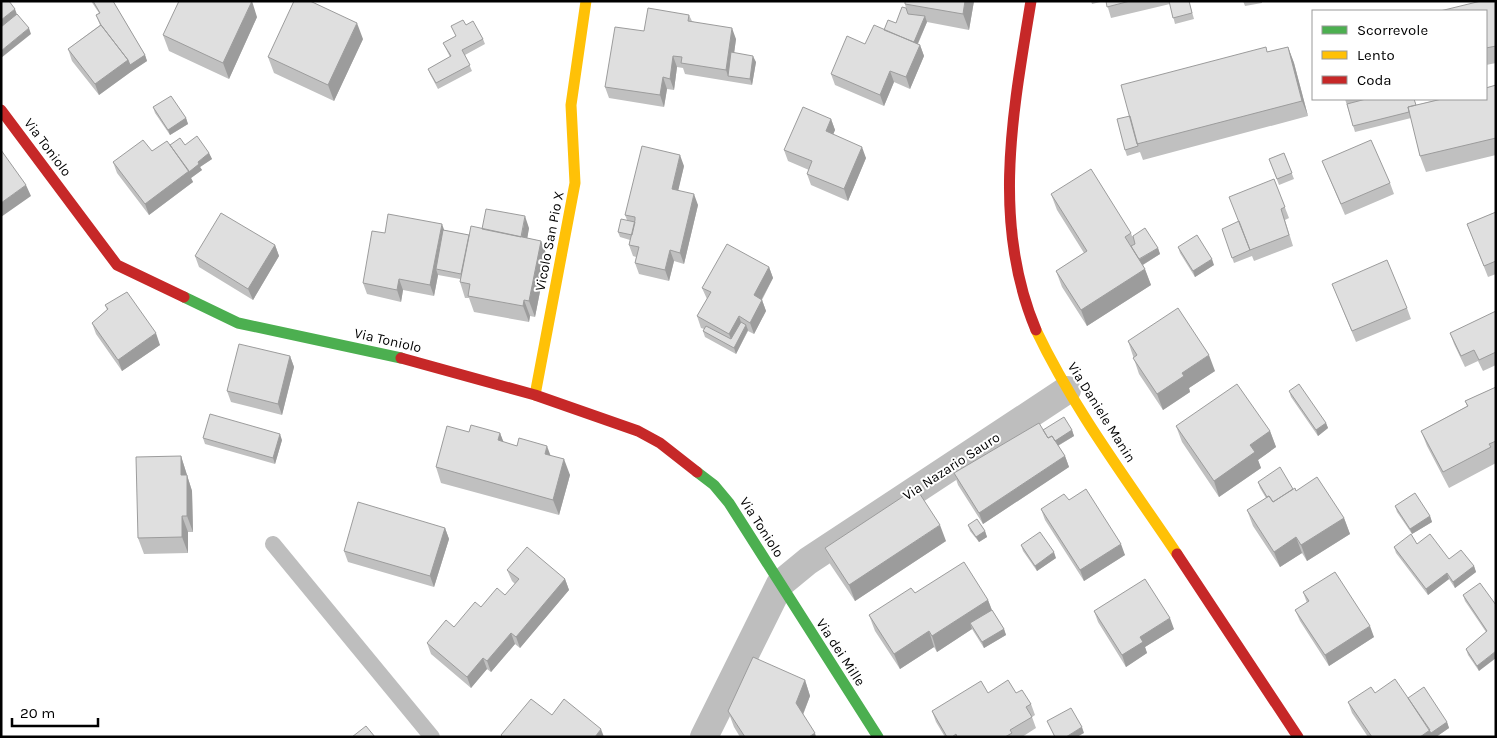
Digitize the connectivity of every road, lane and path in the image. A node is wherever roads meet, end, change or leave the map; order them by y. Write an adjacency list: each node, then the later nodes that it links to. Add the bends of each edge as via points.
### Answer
1 (586, 1): 5 (street, Vicolo San Pio X, via 571,106 575,183)
2 (1031, 1): 4 (street, Via Daniele Manin, via 1007,163 1009,213 1015,262 1029,312)
3 (1, 110): 5 (street, Via Toniolo, via 117,265 238,323 422,363)
4 (1067, 390): 7 (street, Via Nazario Sauro, via 808,561); 11 (street, Via Daniele Manin)
5 (534, 395): 7 (street, Via Toniolo, via 638,431 660,443 707,479 750,533)
6 (273, 544): 8 (lane)
7 (780, 584): 9 (street, Via Nazario Sauro); 10 (street, Via dei Mille)
8 (432, 737)
9 (704, 737)
10 (878, 737)
11 (1298, 737)

